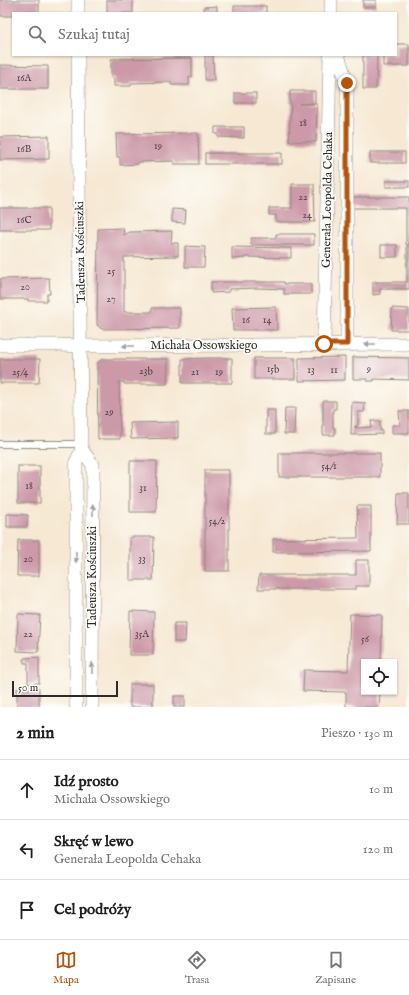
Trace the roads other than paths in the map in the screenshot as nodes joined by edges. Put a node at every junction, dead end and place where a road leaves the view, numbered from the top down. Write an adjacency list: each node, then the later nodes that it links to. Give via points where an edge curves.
1 (78, 0): 3 (street)
2 (331, 0): 4 (street)
3 (78, 12)
4 (331, 12)
5 (78, 56): 12 (street, Tadeusza Kościuszki)
6 (330, 56): 8 (street, Generała Leopolda Cehaka)
7 (338, 56): 9 (street, Generała Leopolda Cehaka, via 347,83)
8 (324, 344): 9 (street, Michała Ossowskiego); 12 (street, Michała Ossowskiego, one-way to 12)
9 (347, 344): 10 (street, Michała Ossowskiego, one-way to 9)
10 (409, 344)
11 (0, 346): 12 (street, Michała Ossowskiego)
12 (81, 346): 14 (street, Tadeusza Kościuszki)
13 (0, 444): 14 (lane)
14 (82, 447): 15 (street, Tadeusza Kościuszki, one-way to 15, via 76,462); 16 (street, Tadeusza Kościuszki, one-way to 14, via 93,466)
15 (76, 707)
16 (92, 707)

